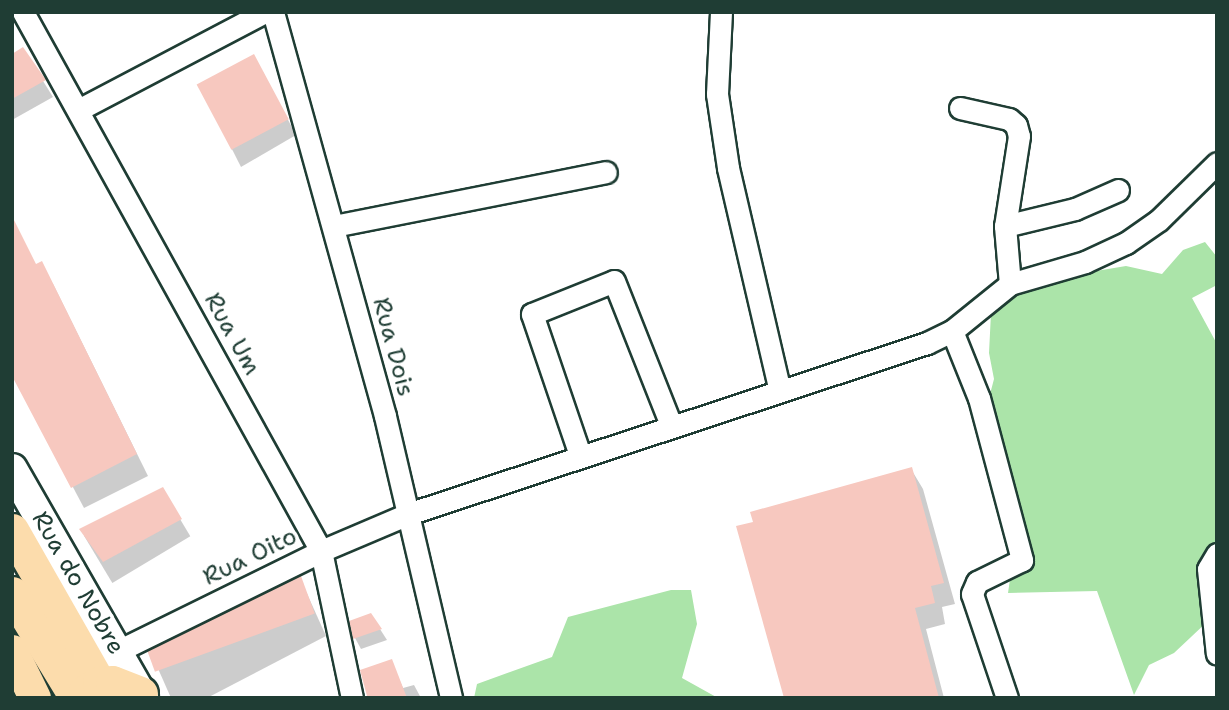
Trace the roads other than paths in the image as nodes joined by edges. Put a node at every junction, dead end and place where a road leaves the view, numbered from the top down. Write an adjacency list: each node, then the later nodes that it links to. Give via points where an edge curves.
1 (23, 12): 6 (street, Rua Um)
2 (265, 12): 6 (street)
3 (273, 12): 10 (street, Rua Dois)
4 (721, 12): 14 (street, via 717,94 728,168)
5 (960, 108): 11 (street, via 1009,119 1016,125)
6 (80, 109): 20 (street, Rua Um)
7 (1217, 163): 12 (street, via 1159,220 1126,243 1085,262)
8 (606, 172): 10 (street)
9 (1118, 190): 11 (street, via 1054,216)
10 (334, 226): 18 (street, Rua Dois)
11 (1005, 226): 12 (street)
12 (1010, 284): 13 (street, Rua Oito)
13 (951, 331): 14 (street, Rua Oito, via 886,359); 31 (street, via 979,398 1022,560 977,582 972,594)
14 (779, 388): 15 (street, Rua Oito)
15 (671, 425): 16 (street, Rua Oito); 16 (street, via 614,281 532,314)
16 (580, 455): 18 (street, Rua Oito)
17 (12, 469): 24 (main road, Rua do Nobre)
18 (408, 514): 20 (street, Rua Oito); 30 (street, Rua Dois)
19 (12, 530): 26 (highway)
20 (321, 551): 24 (street, Rua Oito); 29 (street, Rua Um)
21 (1217, 554): 25 (street, via 1208,569)
22 (12, 593): 26 (highway)
23 (12, 651): 28 (main road)
24 (118, 651): 27 (main road, Rua do Nobre)
25 (1217, 654)
26 (87, 695): 27 (highway, via 124,684)
27 (142, 696)
28 (35, 698)
29 (352, 698)
30 (451, 698)
31 (1007, 698)

